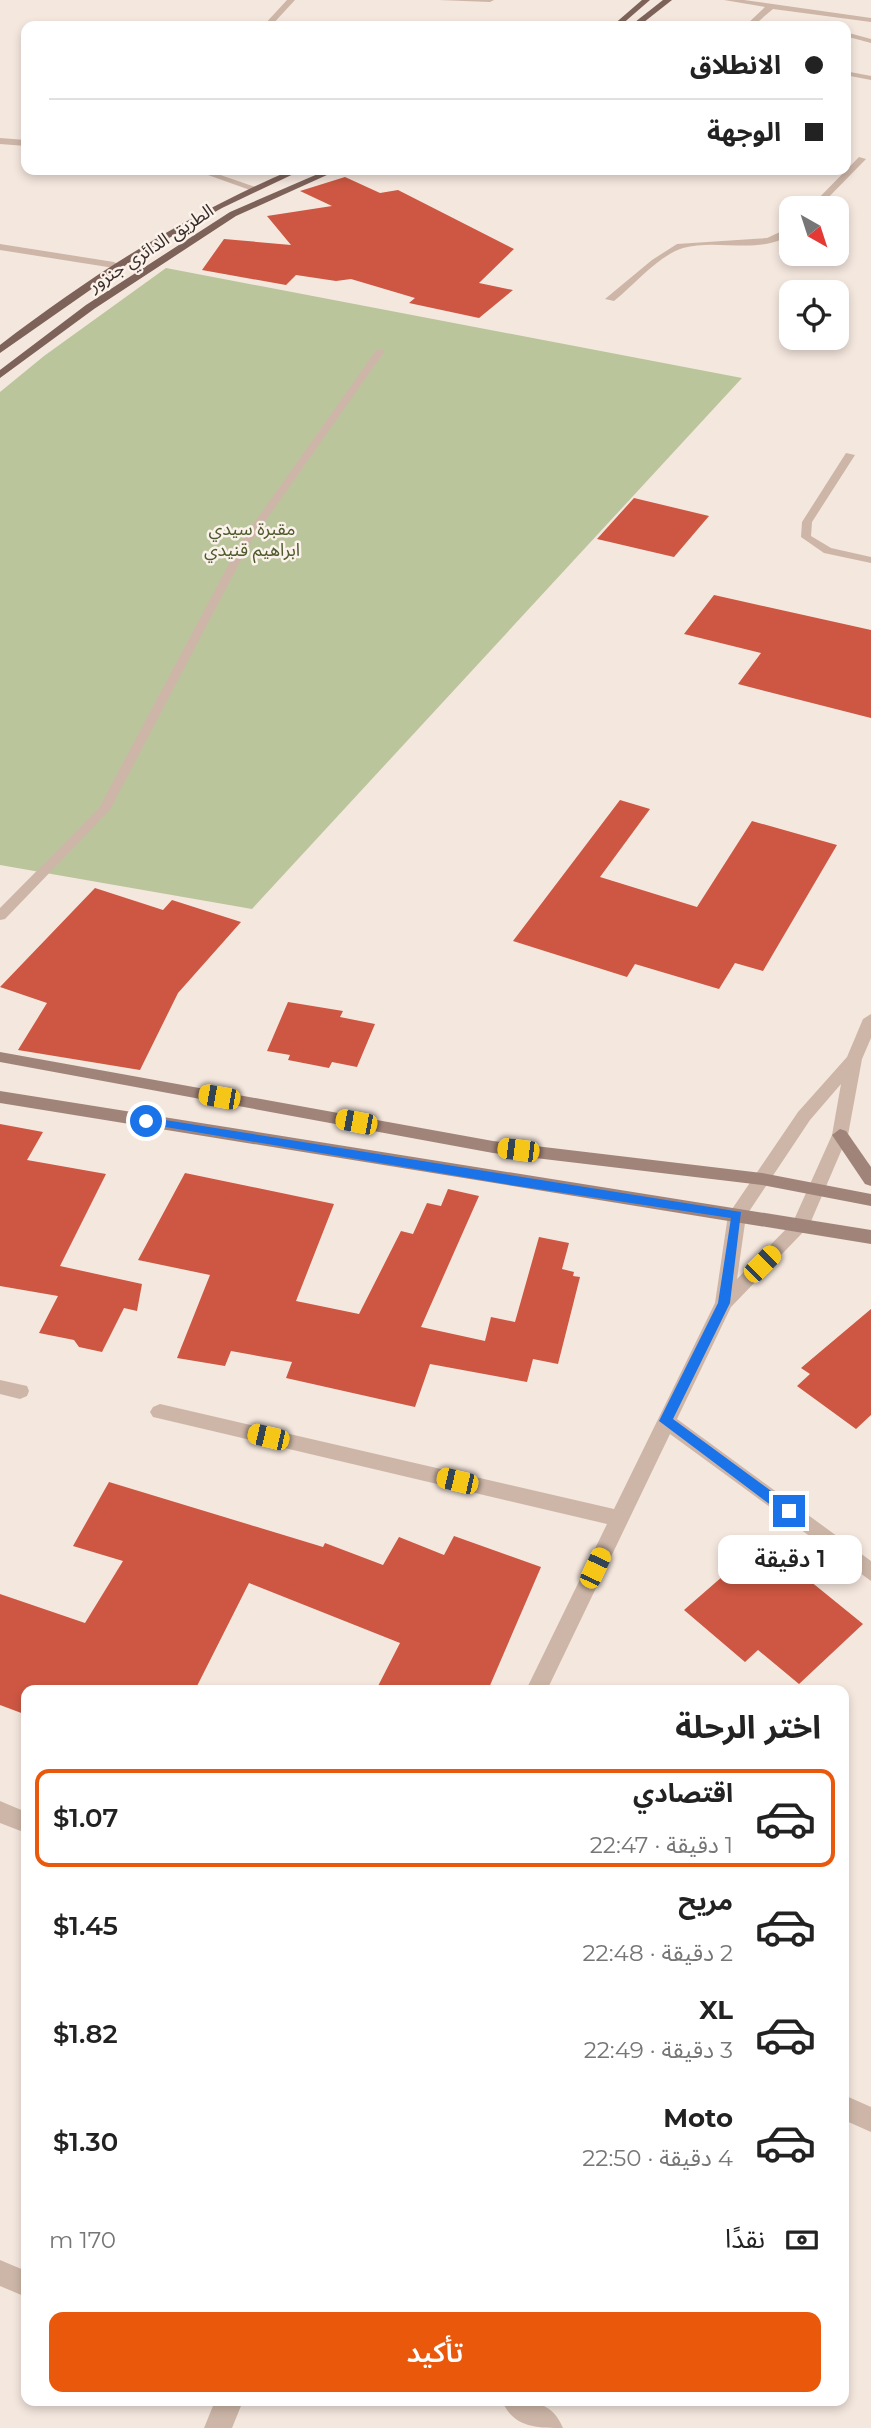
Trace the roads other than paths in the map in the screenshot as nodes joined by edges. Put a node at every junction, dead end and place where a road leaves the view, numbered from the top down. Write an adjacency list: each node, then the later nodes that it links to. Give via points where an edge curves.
1 (291, 0): 12 (street)
2 (443, 0): 3 (street)
3 (490, 0)
4 (646, 0): 13 (main road)
5 (668, 0): 14 (main road)
6 (728, 0): 8 (street)
7 (811, 0): 9 (street)
8 (771, 6): 9 (street); 15 (street)
9 (802, 11): 10 (street)
10 (813, 14): 11 (street); 16 (street)
11 (871, 20)
12 (272, 21)
13 (622, 21)
14 (641, 21)
15 (754, 21)
16 (822, 21)
17 (851, 36): 18 (street)
18 (871, 41)
19 (851, 74): 20 (street)
20 (871, 78)
21 (0, 141): 22 (street)
22 (21, 143)
23 (867, 160): 24 (street)
24 (851, 174)
25 (213, 175): 29 (street)
26 (286, 175): 29 (main road, الطريق الدائري جنزور)
27 (323, 175): 37 (main road, الطريق الدائري جنزور, via 233,214 90,307)
28 (850, 175): 30 (street)
29 (253, 188): 33 (main road, الطريق الدائري جنزور)
30 (826, 196)
31 (779, 237): 34 (street, via 677,247)
32 (0, 247): 33 (street)
33 (114, 265): 35 (main road, الطريق الدائري جنزور)
34 (610, 299)
35 (0, 350)
36 (380, 351): 40 (lane, via 245,543 104,810)
37 (0, 375)
38 (850, 454): 39 (lane, via 807,522 806,537 828,551)
39 (871, 560)
40 (0, 916)
41 (871, 1019): 43 (street)
42 (0, 1057): 46 (street, via 493,1147)
43 (854, 1059): 45 (street); 46 (street, via 804,1116)
44 (0, 1097): 50 (street)
45 (841, 1135): 47 (street); 48 (street)
46 (762, 1179): 48 (street); 50 (street)
47 (871, 1180)
48 (816, 1192): 49 (street); 51 (street)
49 (871, 1200)
50 (737, 1215): 51 (street); 53 (street)
51 (800, 1226): 52 (street); 53 (street)
52 (871, 1237)
53 (724, 1303): 57 (street)
54 (0, 1387): 55 (street)
55 (20, 1391)
56 (160, 1412): 58 (street)
57 (666, 1421): 58 (street); 59 (street)
58 (619, 1518): 60 (street)
59 (871, 1572)
60 (538, 1685)
61 (0, 1812): 62 (street)
62 (21, 1821)
63 (849, 2109): 64 (street)
64 (871, 2120)
65 (0, 2273): 66 (street)
66 (21, 2282)
67 (227, 2406): 69 (street)
68 (522, 2406): 70 (street)
69 (218, 2428)
70 (549, 2428)

